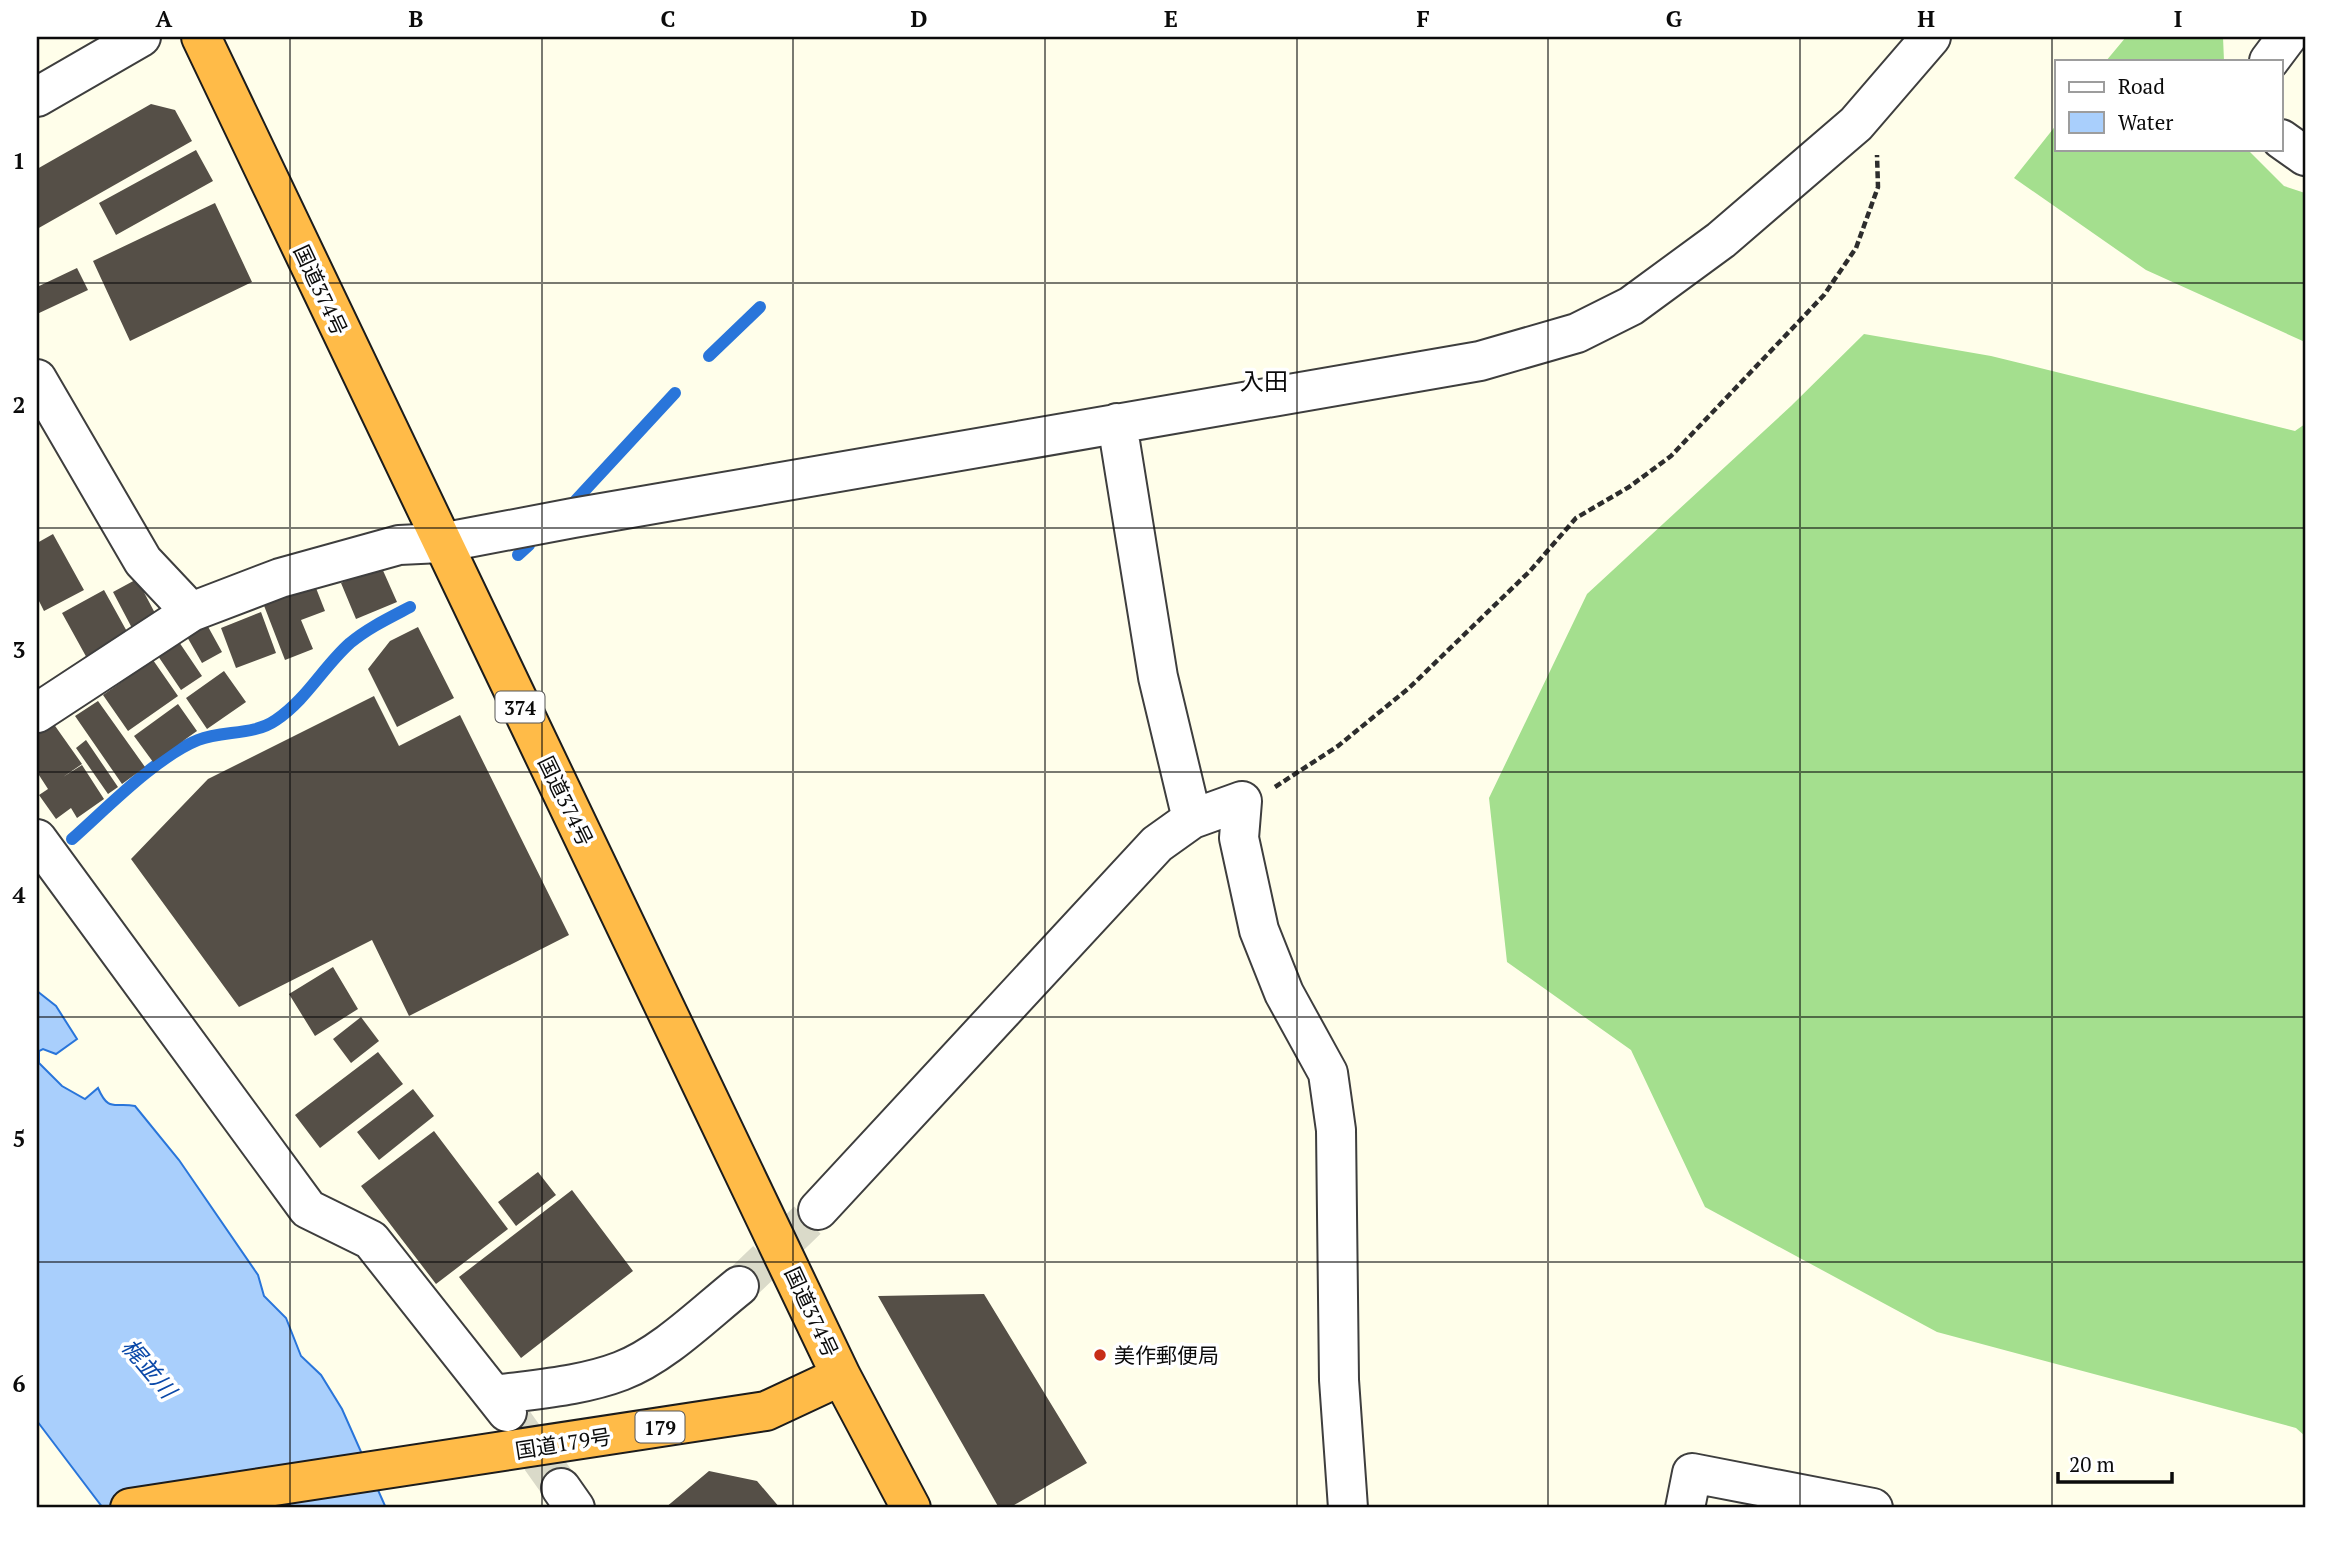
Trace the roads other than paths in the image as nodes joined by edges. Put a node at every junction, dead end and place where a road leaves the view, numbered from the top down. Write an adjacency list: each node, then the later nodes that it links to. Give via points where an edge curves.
1 (141, 37): 6 (street)
2 (201, 37): 11 (highway, 国道374号 / 374)
3 (1931, 37): 10 (street, via 1856,124 1721,240 1630,306 1577,333 1480,361)
4 (2287, 37): 5 (street)
5 (2270, 60)
6 (37, 97)
7 (2282, 140): 8 (street)
8 (2305, 156)
9 (37, 379): 12 (street, via 143,561)
10 (1117, 423): 11 (street); 14 (street, via 1158,677)
11 (441, 543): 12 (street, via 399,545 279,578); 18 (highway, 国道374号 / 374)
12 (191, 612): 13 (street)
13 (37, 713)
14 (1192, 818): 16 (street, via 1157,844); 21 (street, via 1242,801 1239,838 1259,930 1284,993 1328,1073 1336,1130 1339,1380)
15 (37, 839): 17 (street, via 308,1209 371,1240 501,1404 625,1370 678,1336)
16 (818, 1210)
17 (738, 1286)
18 (841, 1376): 19 (highway, 国道179号 / 179, via 765,1411); 20 (highway)
19 (130, 1508)
20 (911, 1508)
21 (1348, 1508)
22 (1685, 1508): 23 (street, via 1692,1473)
23 (1873, 1508)

